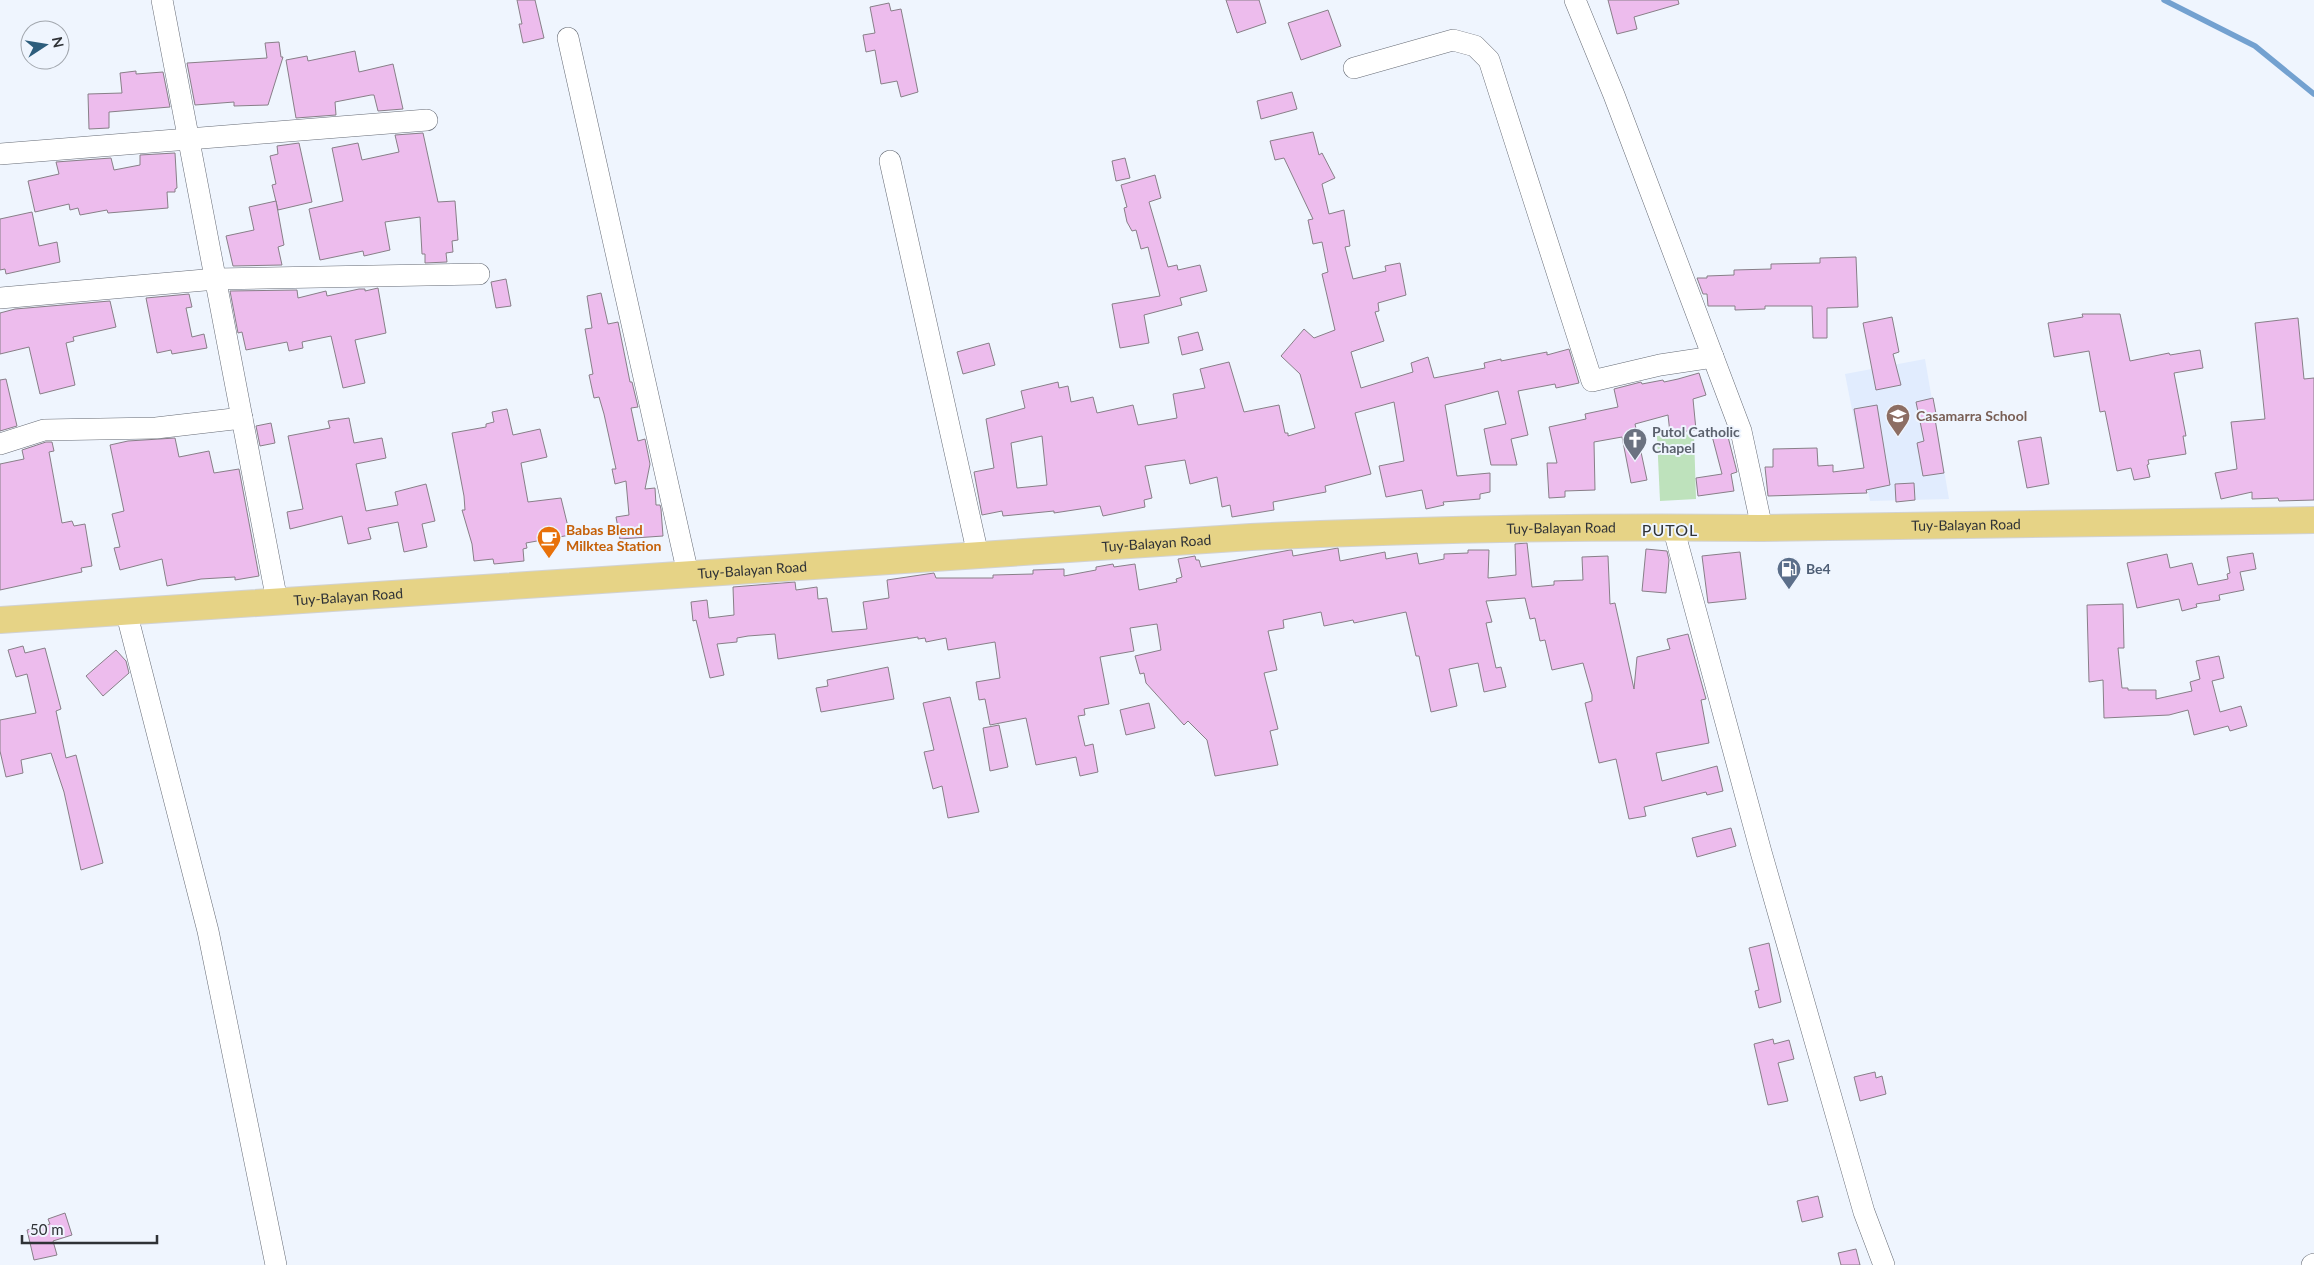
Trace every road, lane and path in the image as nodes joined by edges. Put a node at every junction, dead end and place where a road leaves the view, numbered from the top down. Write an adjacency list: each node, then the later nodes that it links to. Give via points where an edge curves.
1 (162, 0): 6 (street)
2 (1575, 0): 12 (street)
3 (568, 38): 19 (street)
4 (1354, 68): 12 (street, via 1452,40 1475,46 1489,60 1592,381)
5 (427, 120): 6 (street)
6 (189, 137): 7 (street); 10 (street)
7 (0, 154)
8 (890, 161): 18 (street)
9 (480, 274): 10 (street)
10 (216, 279): 11 (street); 13 (street)
11 (0, 298)
12 (1713, 357): 17 (street, via 1741,431)
13 (242, 418): 14 (street, via 156,428 44,430); 20 (street)
14 (0, 444)
15 (2314, 520): 17 (main road, Tuy-Balayan Road)
16 (1673, 528): 17 (main road, Tuy-Balayan Road); 18 (main road, Tuy-Balayan Road, via 1366,532); 24 (street, via 1864,1212)
17 (1762, 528)
18 (978, 555): 19 (main road, Tuy-Balayan Road)
19 (688, 574): 20 (main road, Tuy-Balayan Road)
20 (276, 601): 21 (main road, Tuy-Balayan Road)
21 (126, 611): 22 (main road, Tuy-Balayan Road); 23 (street, via 208,931)
22 (0, 620)
23 (276, 1265)
24 (1884, 1265)

